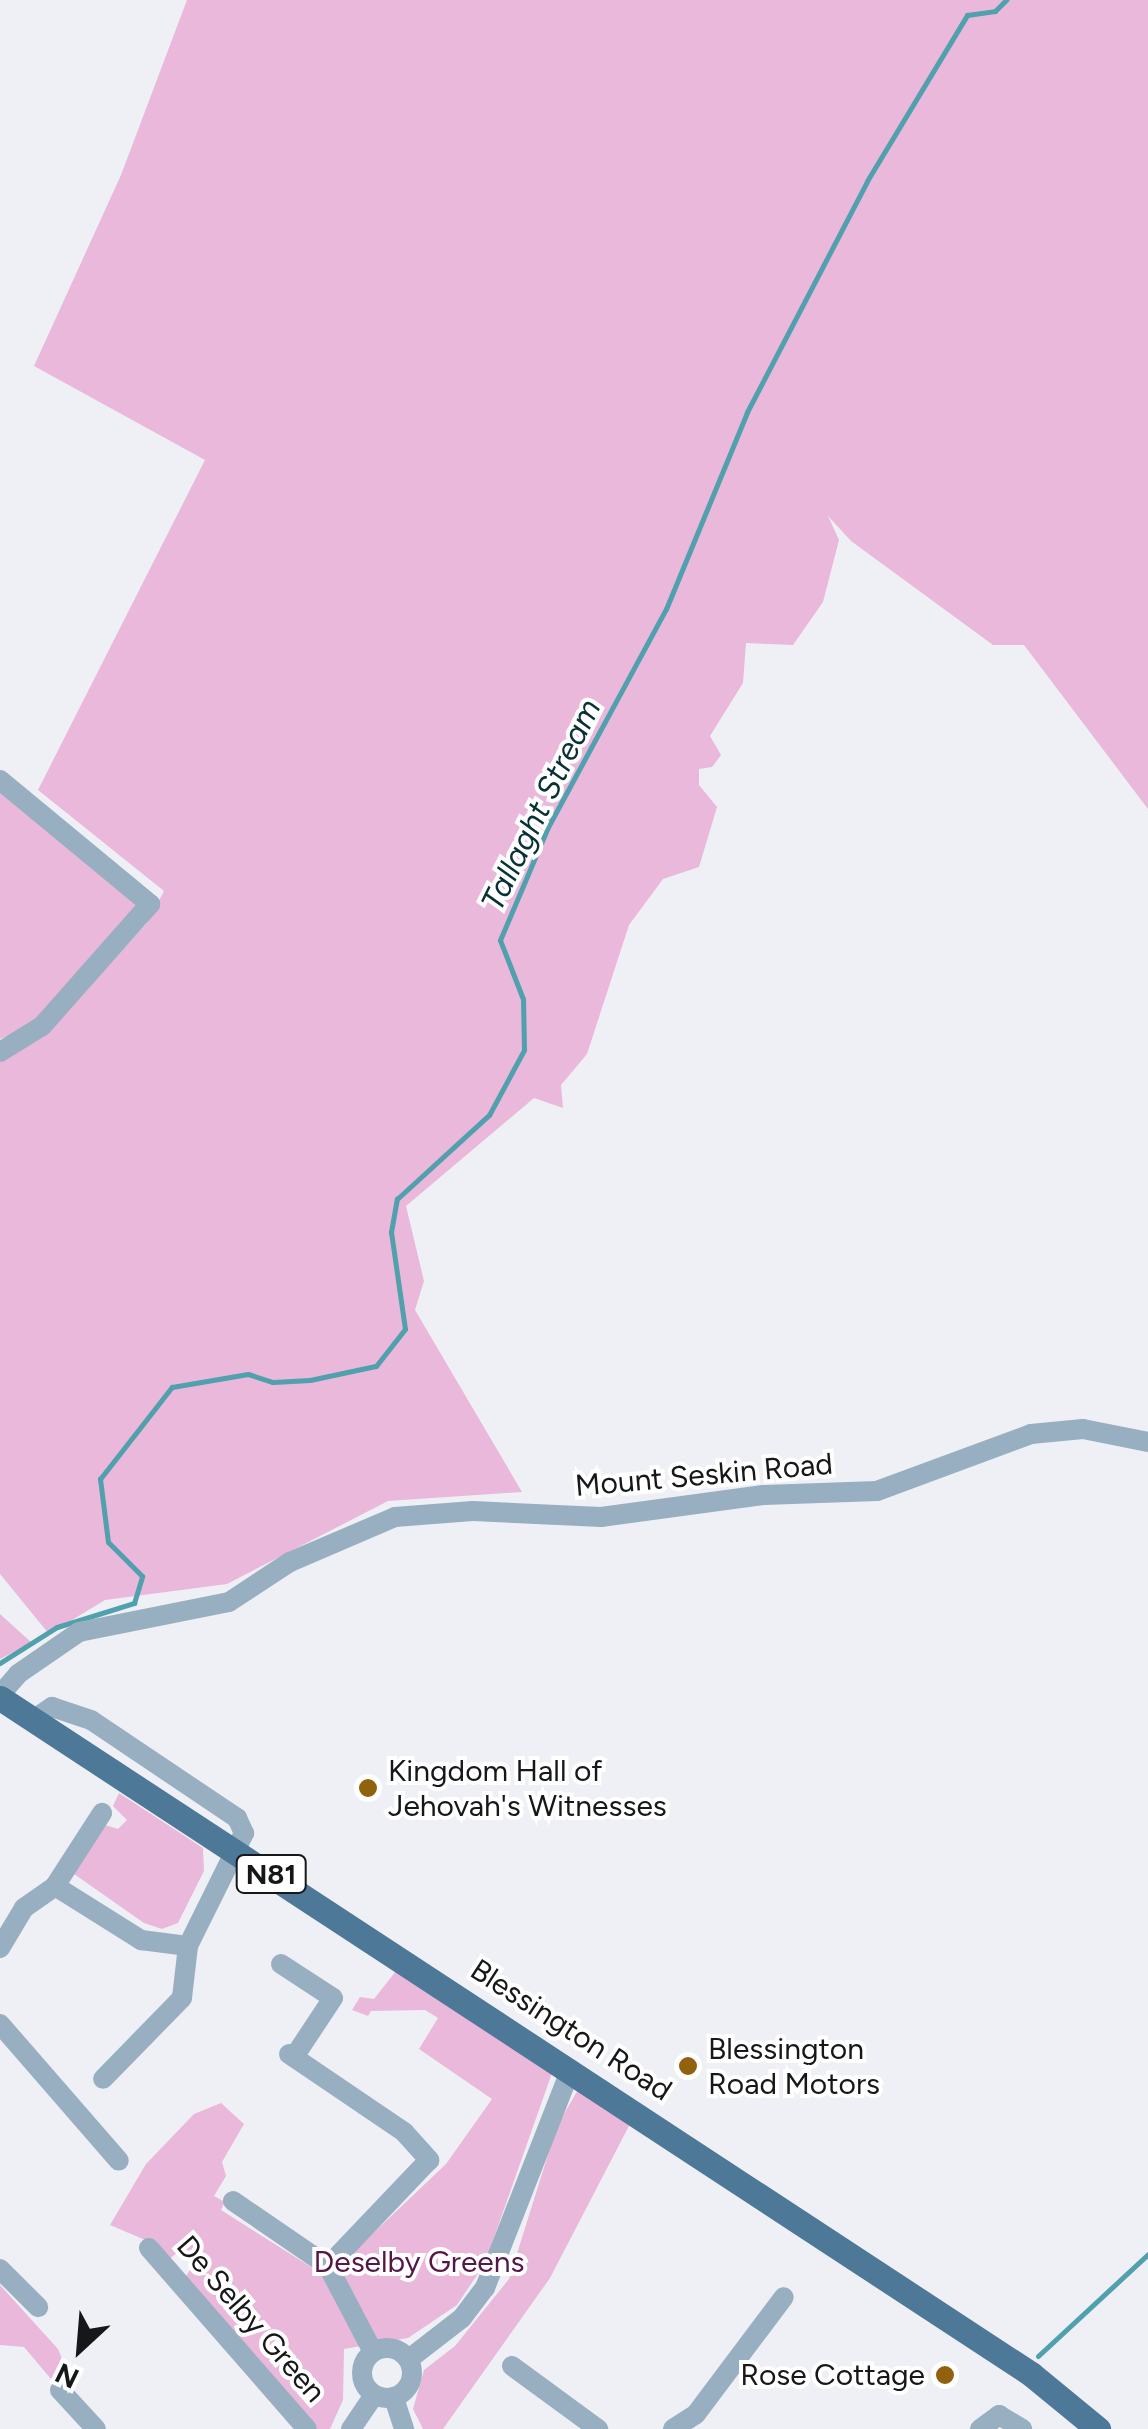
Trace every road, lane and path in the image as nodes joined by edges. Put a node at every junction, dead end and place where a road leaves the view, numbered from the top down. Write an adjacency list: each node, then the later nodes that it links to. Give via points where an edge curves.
1 (0, 780): 2 (street, via 150,904 42,1026)
2 (0, 1052)
3 (1148, 1442): 4 (street, Mount Seskin Road, via 1083,1430 1032,1434 877,1490 764,1495 601,1517 473,1511 395,1518 290,1562 229,1602 79,1632 18,1674)
4 (0, 1696): 6 (main road, Blessington Road / N81)
5 (102, 1813): 7 (street)
6 (235, 1850): 8 (street); 12 (main road, Blessington Road / N81)
7 (55, 1886): 8 (street, via 141,1940); 9 (street, via 24,1908)
8 (188, 1946): 13 (street, via 182,1998)
9 (0, 1948)
10 (281, 1964): 17 (street, via 332,1998 292,2056 404,2132 429,2160)
11 (0, 2024): 14 (street)
12 (571, 2069): 22 (street, via 485,2288 462,2318); 34 (main road, Blessington Road / N81, via 1031,2374)
13 (102, 2079)
14 (120, 2161)
15 (233, 2201): 17 (street)
16 (149, 2248): 27 (street, De Selby Green)
17 (328, 2266): 21 (street)
18 (0, 2269): 20 (street)
19 (784, 2297): 31 (street, via 696,2414)
20 (38, 2307)
21 (372, 2352): 22 (street, via 388,2348); 25 (street, via 362,2374)
22 (409, 2359): 25 (street, via 412,2382)
23 (512, 2366): 30 (street)
24 (60, 2390): 26 (street)
25 (384, 2397): 28 (street); 29 (street)
26 (96, 2429)
27 (307, 2429)
28 (351, 2429)
29 (404, 2429)
30 (598, 2429)
31 (673, 2429)
32 (980, 2429): 33 (street, via 999,2414)
33 (1022, 2429)
34 (1098, 2429)

